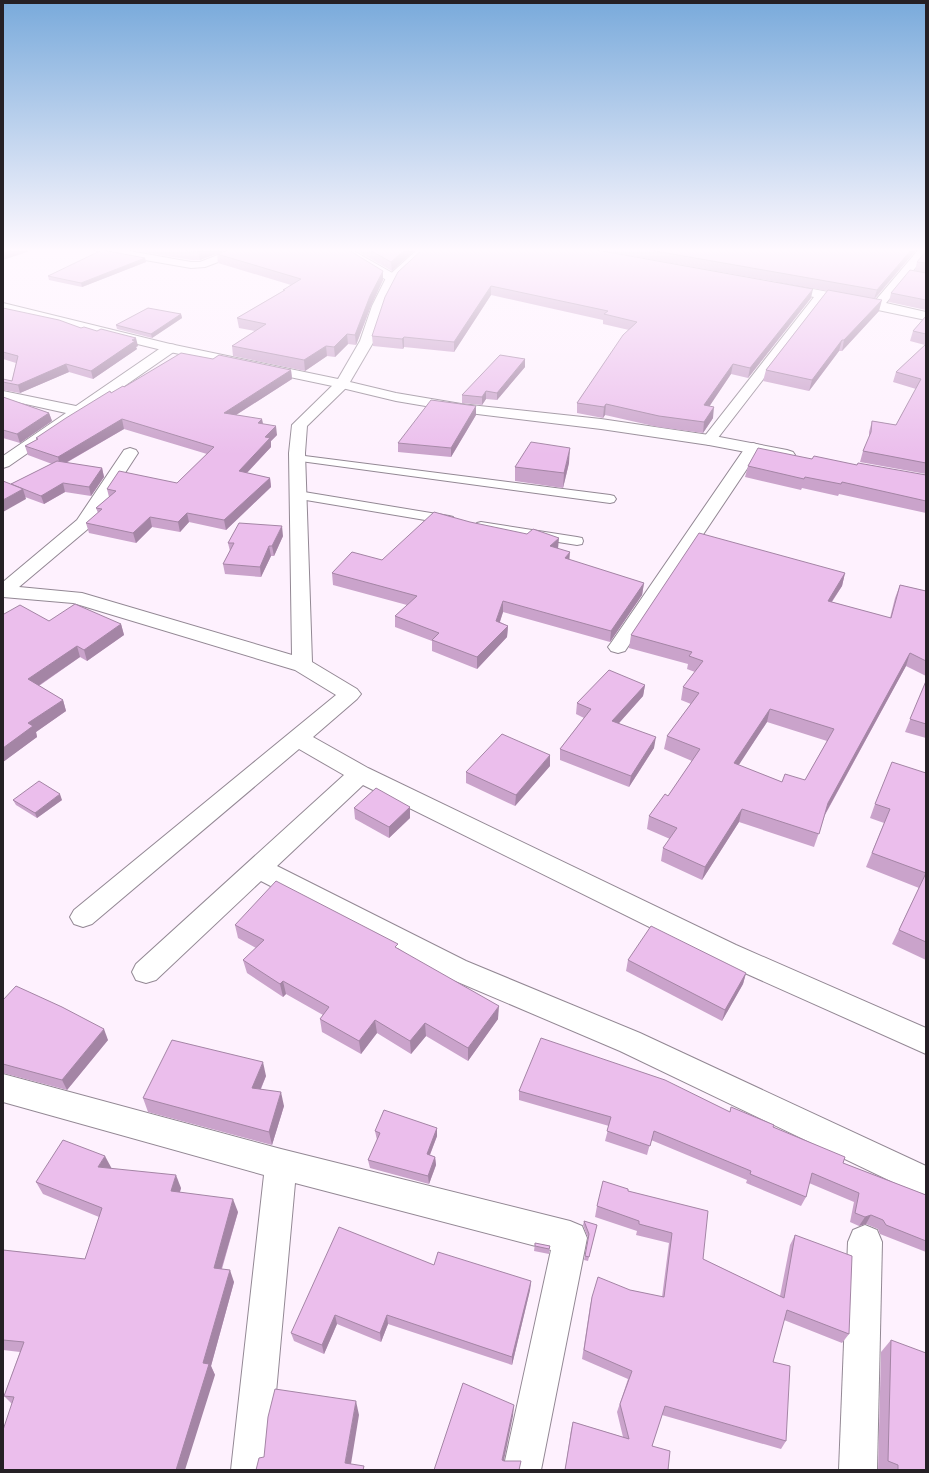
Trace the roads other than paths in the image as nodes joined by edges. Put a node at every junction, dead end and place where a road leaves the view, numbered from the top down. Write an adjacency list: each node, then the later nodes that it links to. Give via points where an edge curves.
1 (47, 318): 4 (street)
2 (374, 318): 5 (street, via 367,341)
3 (804, 318): 8 (street)
4 (170, 348): 5 (street); 7 (street)
5 (342, 384): 8 (street, via 396,397 461,408 539,416); 12 (street, via 300,425)
6 (3, 395): 7 (street)
7 (80, 411): 13 (street)
8 (709, 440): 9 (street)
9 (753, 448): 11 (street); 18 (street)
10 (130, 453): 17 (street, via 83,524)
11 (798, 457)
12 (297, 458): 14 (street); 15 (lane)
13 (3, 463)
14 (298, 495): 16 (lane); 19 (street)
15 (610, 499)
16 (577, 542)
17 (3, 591): 19 (street, via 75,598)
18 (618, 647)
19 (302, 665): 20 (street, via 350,694)
20 (298, 738): 21 (street); 23 (street)
21 (360, 774): 22 (street); 25 (street, via 727,953)
22 (258, 868): 24 (street); 28 (street, via 456,969 630,1042)
23 (84, 917)
24 (146, 972)
25 (926, 1041)
26 (3, 1088): 27 (street)
27 (281, 1164): 30 (street); 31 (street, via 570,1238)
28 (926, 1182)
29 (865, 1242): 32 (street)
30 (250, 1470)
31 (522, 1470)
32 (858, 1470)

